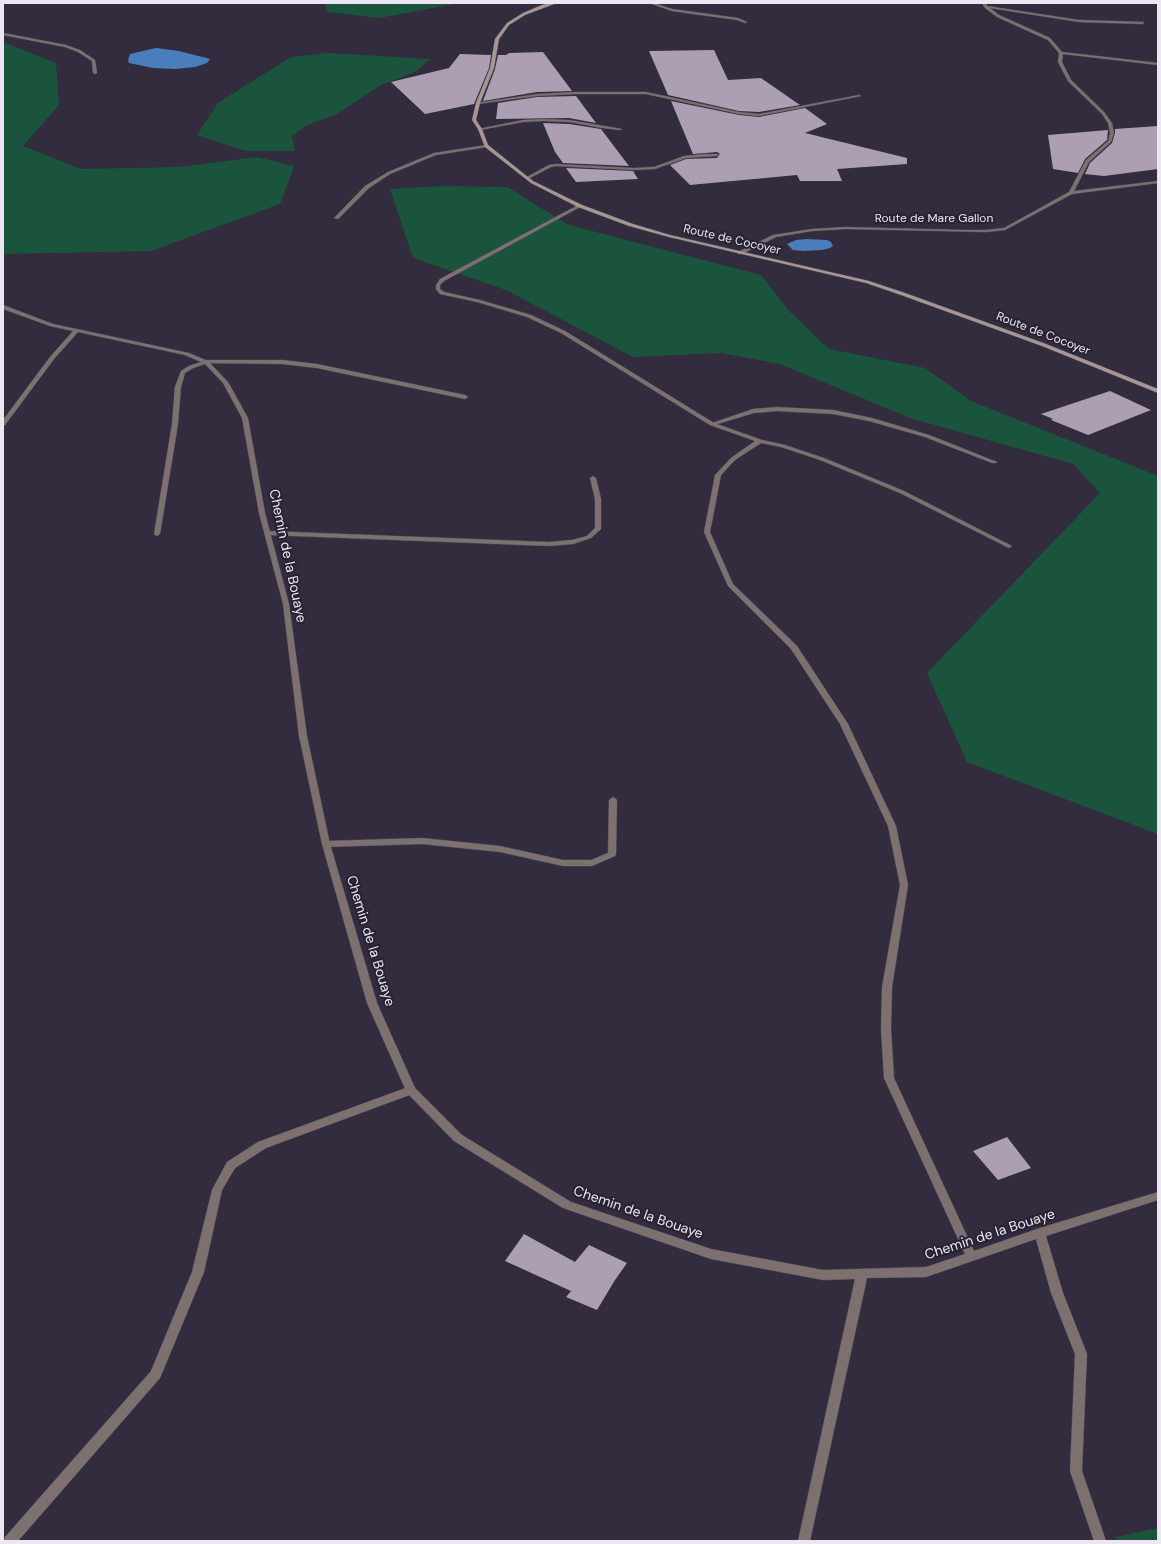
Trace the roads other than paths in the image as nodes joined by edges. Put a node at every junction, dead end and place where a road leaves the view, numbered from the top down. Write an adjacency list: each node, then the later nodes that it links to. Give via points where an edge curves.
1 (555, 3): 11 (main road, via 524,14 508,24 497,39 492,68)
2 (651, 3): 4 (street, via 672,10)
3 (985, 5): 5 (street, via 1079,20); 7 (street, via 998,16 1049,39)
4 (746, 22)
5 (1144, 23)
6 (3, 34): 9 (street, via 66,46 79,51 94,61)
7 (1061, 53): 8 (street); 18 (street, via 1060,62 1069,80 1103,113 1110,123 1112,133 1110,141 1087,161)
8 (1158, 64)
9 (95, 73)
10 (859, 96): 11 (street, via 759,115 640,93 537,95)
11 (478, 103): 12 (main road, via 474,120)
12 (480, 129): 13 (street, via 542,120 569,121); 14 (main road)
13 (620, 129)
14 (486, 146): 16 (main road, Route de Cocoyer); 20 (street, via 435,154 402,167 367,187)
15 (717, 155): 16 (street, via 684,157 655,168 550,166)
16 (526, 178): 19 (main road, Route de Cocoyer)
17 (1158, 182): 18 (street)
18 (1071, 193): 21 (street, Route de Mare Gallon, via 1004,229 812,230 775,236)
19 (580, 206): 21 (main road, Route de Cocoyer, via 637,227); 28 (street, via 442,280 438,289 528,316 563,332)
20 (336, 218)
21 (740, 253): 25 (main road, Route de Cocoyer, via 866,282 903,294 1044,345)
22 (3, 307): 23 (street, Chemin de la Bouaye, via 52,325)
23 (77, 330): 24 (street, Chemin de la Bouaye, via 187,354); 27 (street, via 52,358)
24 (206, 362): 26 (street, via 282,362 317,366); 32 (street, Chemin de la Bouaye, via 225,382 246,418 262,513); 33 (street, via 184,372 178,387 175,424)
25 (1158, 391)
26 (465, 396)
27 (3, 424)
28 (712, 424): 29 (street); 30 (street, via 753,411 777,409 833,412 870,419 913,432)
29 (760, 441): 34 (street, via 822,459 902,492); 40 (street, via 733,459 718,475 707,532 730,585 794,648 844,724 892,826 904,885 887,987 889,1078)
30 (994, 462)
31 (593, 478): 32 (street, via 598,499 598,529 589,537 573,542 548,544)
32 (268, 533): 36 (street, Chemin de la Bouaye, via 286,604 303,736)
33 (157, 534)
34 (1009, 546)
35 (613, 800): 36 (street, via 612,854 592,863 563,863 500,849 422,841)
36 (326, 844): 37 (street, Chemin de la Bouaye, via 372,1003)
37 (411, 1090): 41 (street, Chemin de la Bouaye, via 458,1138 567,1205 711,1254 823,1275); 42 (street, via 262,1145 231,1165 217,1190 198,1272 156,1374)
38 (1158, 1196): 39 (street, Chemin de la Bouaye)
39 (1040, 1233): 40 (street, Chemin de la Bouaye); 44 (street, via 1057,1293 1081,1354 1076,1471)
40 (971, 1256): 41 (street, Chemin de la Bouaye, via 926,1272)
41 (862, 1274): 43 (street)
42 (10, 1541)
43 (804, 1541)
44 (1100, 1541)

